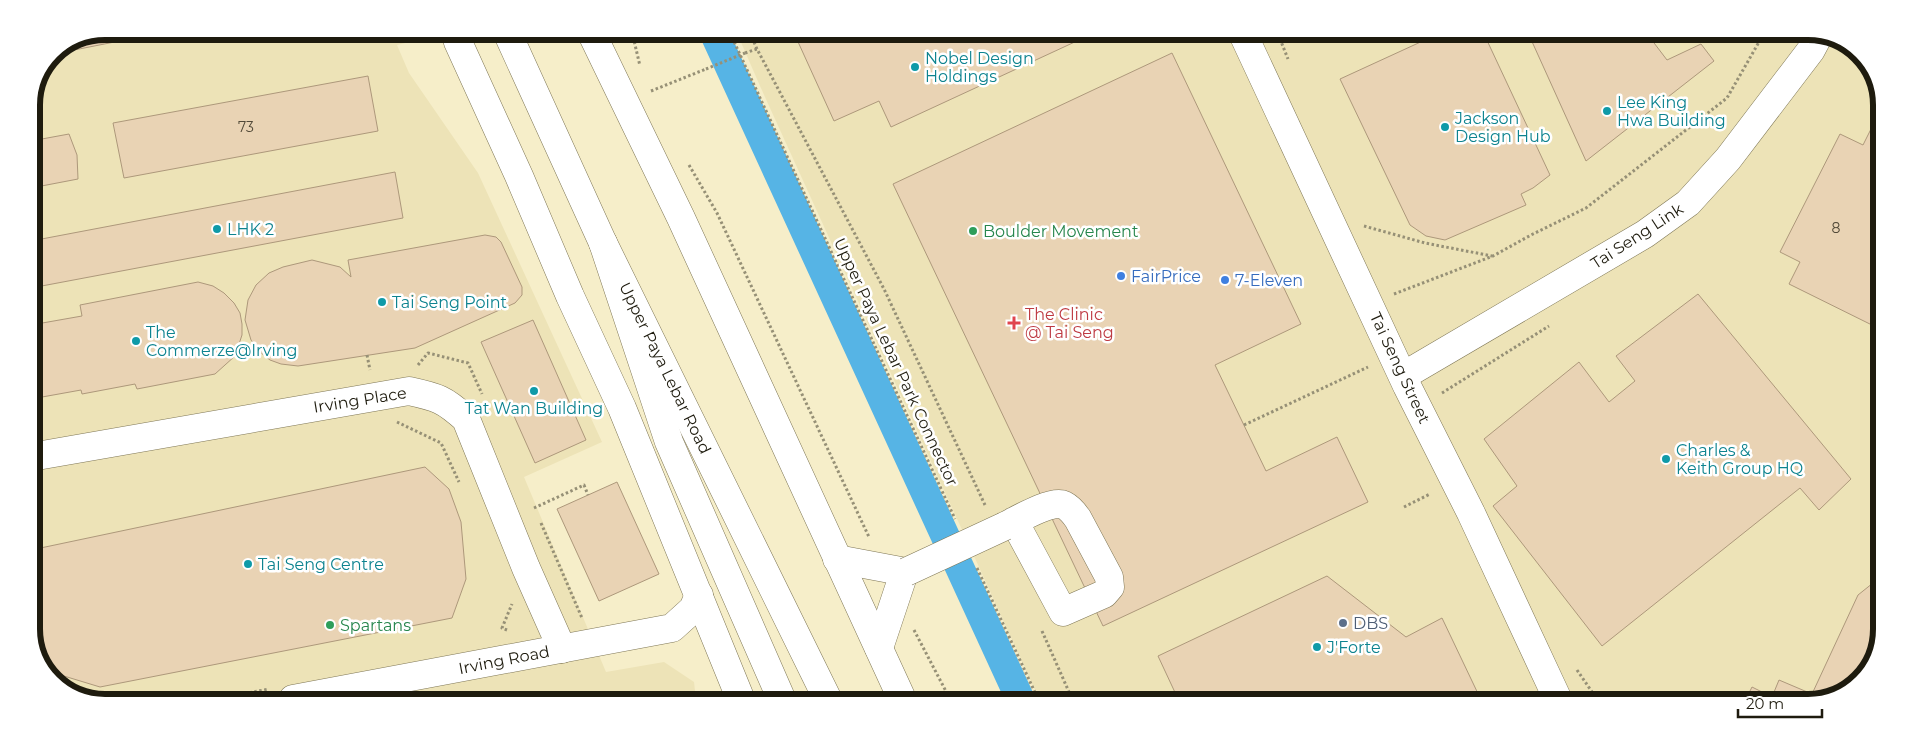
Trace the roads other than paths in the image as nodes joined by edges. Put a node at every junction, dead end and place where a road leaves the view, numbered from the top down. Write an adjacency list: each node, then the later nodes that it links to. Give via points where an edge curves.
1 (457, 40): 12 (main road, via 622,408)
2 (511, 40): 6 (main road, Upper Paya Lebar Road)
3 (595, 40): 10 (main road, via 681,218)
4 (1245, 40): 7 (main road, Tai Seng Street)
5 (1816, 41): 7 (main road, Tai Seng Link, via 1728,159 1688,203 1644,234)
6 (603, 242): 17 (main road, via 669,442); 18 (main road, Upper Paya Lebar Road)
7 (1402, 376): 20 (main road, Tai Seng Street, via 1471,513)
8 (40, 455): 13 (main road, Irving Place, via 409,390 432,396 449,403 466,419)
9 (1002, 519): 11 (main road, bridge)
10 (837, 559): 11 (main road); 14 (main road)
11 (898, 577): 14 (main road)
12 (699, 595): 13 (main road, Irving Road, via 693,609 672,628); 16 (main road)
13 (562, 648): 15 (main road, Irving Road)
14 (878, 648): 19 (main road)
15 (283, 694)
16 (739, 694)
17 (779, 694)
18 (825, 694)
19 (900, 694)
20 (1554, 694)

